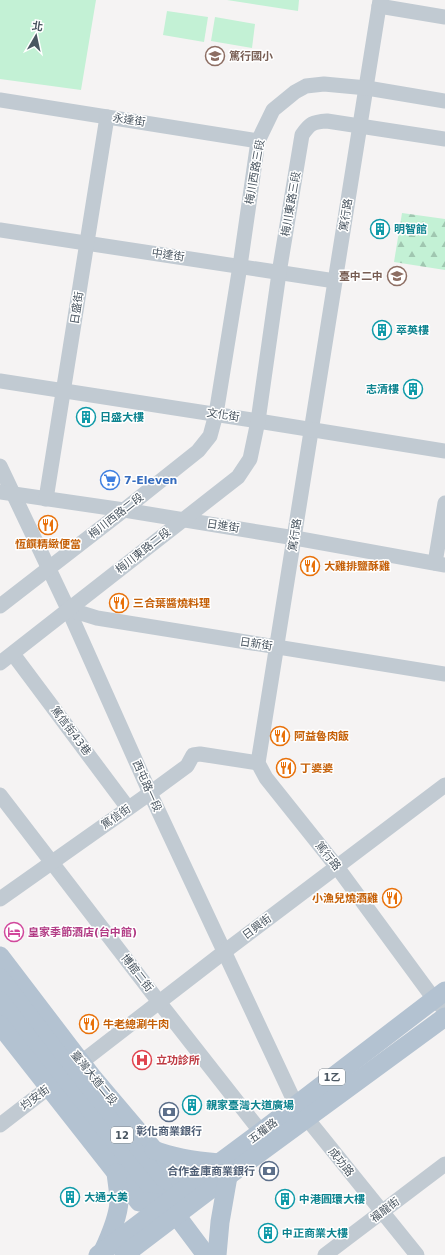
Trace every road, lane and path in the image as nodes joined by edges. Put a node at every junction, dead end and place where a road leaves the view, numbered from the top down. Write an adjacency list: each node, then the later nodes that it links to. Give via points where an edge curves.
1 (380, 3): 2 (street); 3 (street, 篤行路)
2 (445, 17)
3 (367, 88): 5 (street, 梅川西路三段); 7 (street, 篤行路); 9 (street, 梅川西路三段, via 324,84 306,86 273,110)
4 (0, 100): 6 (street, 永達街)
5 (445, 101)
6 (106, 117): 9 (street, 永達街); 11 (street, 日盛街)
7 (360, 127): 8 (street, 梅川東路三段); 13 (street, 梅川東路三段, via 327,121 318,122 308,126 302,136); 14 (street, 篤行路)
8 (445, 139)
9 (258, 141): 12 (street, 梅川西路三段)
10 (0, 230): 11 (street, 中達街)
11 (87, 243): 12 (street, 中達街); 16 (street, 日盛街)
12 (240, 266): 13 (street, 中達街); 17 (street, 梅川西路三段)
13 (279, 273): 14 (street, 中達街); 18 (street, 梅川東路三段)
14 (335, 281): 19 (street, 篤行路)
15 (0, 381): 16 (street, 文化街)
16 (64, 391): 17 (street, 文化街); 23 (street, 日盛街)
17 (216, 414): 18 (street, 文化街); 25 (street, 梅川西路二段, via 210,436 198,451)
18 (258, 421): 19 (street, 文化街); 26 (street, 梅川東路二段, via 250,460 238,477)
19 (312, 430): 20 (street, 文化街); 27 (street, 篤行路)
20 (445, 451)
21 (0, 466): 22 (street, 西屯路一段)
22 (7, 493): 23 (street, 日進街); 29 (street, 西屯路一段)
23 (46, 499): 25 (street, 日進街)
24 (445, 503): 28 (street)
25 (124, 510): 26 (street, 日進街); 29 (street, 梅川西路二段)
26 (184, 520): 27 (street, 日進街); 31 (street, 梅川東路二段)
27 (295, 538): 28 (street, 日進街); 32 (street, 篤行路)
28 (440, 564)
29 (48, 567): 30 (street, 梅川西路二段); 31 (street, 西屯路一段)
30 (0, 606)
31 (68, 609): 32 (street, 日新街, via 98,618); 33 (street, 梅川東路二段); 38 (street, 西屯路一段)
32 (277, 647): 35 (street, 日新街); 36 (street, 篤行路)
33 (13, 654): 34 (street, 梅川東路二段); 40 (street, 篤信街43巷)
34 (0, 663)
35 (445, 674)
36 (258, 762): 38 (street, 篤信街, via 200,754 193,756 187,766); 42 (street, 篤行路, via 266,778)
37 (445, 785): 42 (street, 日興街)
38 (150, 793): 40 (street, 篤信街); 44 (street, 西屯路一段)
39 (0, 795): 41 (street, 博館二街)
40 (128, 808): 41 (street, 篤信街)
41 (52, 862): 43 (street, 篤信街); 49 (street, 博館二街)
42 (337, 867): 44 (street, 日興街); 47 (street, 篤行路)
43 (0, 899)
44 (224, 952): 49 (street, 日興街); 53 (street, 西屯路一段)
45 (0, 956): 52 (main road, 臺灣大道二段)
46 (0, 978): 52 (main road, 臺灣大道二段 / 12)
47 (441, 1000): 53 (main road, 五權路 / 1乙)
48 (0, 1002): 52 (main road, 臺灣大道二段 / 12)
49 (159, 1002): 52 (street, 日興街); 55 (street, 博館二街)
50 (445, 1017): 53 (main road, 五權路 / 1乙)
51 (0, 1025): 52 (main road, 臺灣大道二段)
52 (65, 1075): 54 (street, 均安街); 56 (main road, 臺灣大道二段, via 93,1078); 59 (main road, 臺灣大道二段); 60 (main road, 臺灣大道二段 / 12, via 162,1184)
53 (301, 1112): 55 (main road, 五權路 / 1乙); 58 (main road, 五權路 / 1乙); 61 (street, 成功路)
54 (0, 1125)
55 (261, 1132): 58 (main road, 五權路 / 1乙)
56 (154, 1150): 58 (main road); 60 (main road, 臺灣大道二段, via 175,1178)
57 (445, 1164): 61 (street, 福龍街)
58 (223, 1169): 60 (main road, 五權路 / 1乙); 65 (main road)
59 (116, 1173): 60 (main road, 臺灣大道二段, via 139,1202); 62 (main road, via 118,1206 110,1237)
60 (172, 1209): 62 (main road, 五權路 / 1乙); 63 (main road, 五權路 / 1乙); 64 (main road, 12)
61 (382, 1213): 66 (street, 福龍街); 67 (street, 成功路)
62 (100, 1253)
63 (124, 1255)
64 (206, 1255)
65 (217, 1255)
66 (325, 1255)
67 (417, 1255)

